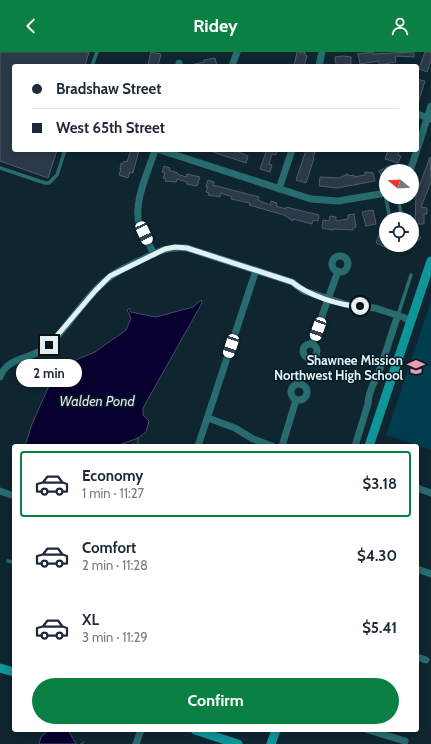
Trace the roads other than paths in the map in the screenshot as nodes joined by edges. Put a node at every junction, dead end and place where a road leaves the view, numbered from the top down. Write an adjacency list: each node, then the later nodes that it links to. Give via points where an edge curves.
1 (97, 52): 4 (lane)
2 (237, 52): 5 (street)
3 (322, 52): 6 (street)
4 (93, 64)
5 (233, 64)
6 (319, 64)
7 (431, 106): 9 (street)
8 (419, 115): 9 (street)
9 (429, 118): 10 (street)
10 (419, 145)
11 (64, 152): 17 (lane, via 57,175 49,183)
12 (154, 152): 20 (street, via 139,200 138,214 139,222)
13 (166, 152): 18 (street)
14 (291, 152): 18 (street)
15 (416, 152): 16 (street)
16 (412, 164)
17 (0, 168)
18 (279, 189): 19 (street, via 324,201)
19 (379, 194)
20 (154, 254): 22 (street, via 175,247 187,248); 29 (street, via 105,280 44,349 4,364)
21 (431, 261): 27 (street)
22 (256, 270): 25 (street, via 292,282 304,291); 31 (street)
23 (338, 271): 25 (street)
24 (411, 275): 26 (lane)
25 (328, 299): 26 (street, via 351,306 368,306); 28 (street)
26 (398, 315): 27 (street); 35 (street, via 373,382)
27 (410, 322): 36 (street)
28 (312, 344)
29 (0, 377)
30 (296, 400): 34 (street)
31 (208, 418): 32 (street); 33 (street)
32 (199, 444)
33 (267, 444)
34 (283, 444)
35 (356, 444)
36 (370, 444)
37 (419, 489): 39 (street)
38 (0, 491): 40 (street)
39 (431, 493)
40 (12, 495)
41 (8, 561): 42 (lane)
42 (12, 562)
43 (419, 570): 44 (street)
44 (431, 574)
45 (419, 657): 46 (street)
46 (426, 660)
47 (0, 668): 48 (street)
48 (12, 671)
49 (140, 732): 54 (street)
50 (201, 732): 55 (street)
51 (275, 732): 56 (street)
52 (375, 732): 53 (street)
53 (405, 741)
54 (136, 744)
55 (238, 744)
56 (271, 744)

